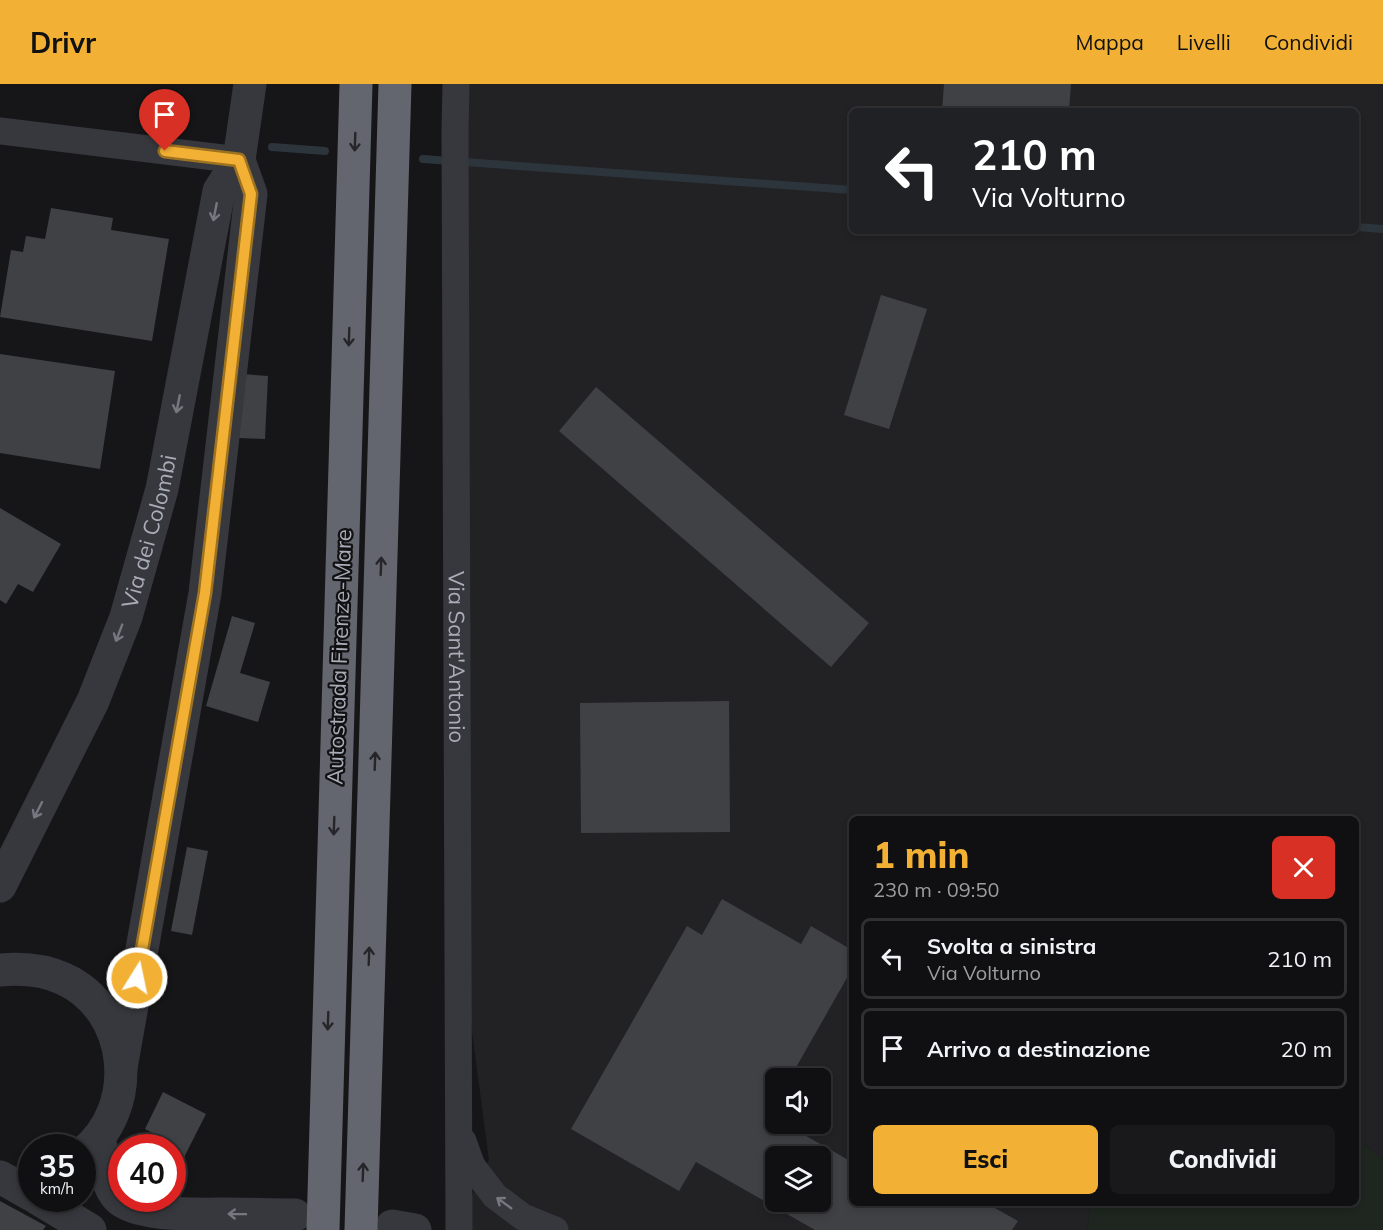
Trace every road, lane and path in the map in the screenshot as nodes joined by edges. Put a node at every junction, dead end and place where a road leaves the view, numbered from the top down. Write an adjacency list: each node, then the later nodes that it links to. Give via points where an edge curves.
1 (250, 84): 6 (street, Via dei Colombi)
2 (356, 84): 17 (highway, Autostrada Firenze-Mare, one-way to 17)
3 (395, 84): 18 (highway, Autostrada Firenze-Mare, one-way to 3)
4 (456, 84): 10 (street, Via Sant'Antonio)
5 (0, 130): 6 (street)
6 (239, 160): 7 (street, Via dei Colombi, one-way to 7, via 219,191 162,489 126,617 93,701); 9 (street, Via dei Colombi, via 251,194 205,593)
7 (0, 886)
8 (0, 970): 9 (street, via 44,972 65,979 83,992 111,1026)
9 (122, 1068): 11 (street, Via dei Colombi, via 116,1105)
10 (458, 1130): 20 (street, Via Sant'Antonio); 21 (street, one-way to 10, via 523,1217 495,1196 472,1166)
11 (96, 1139)
12 (96, 1156): 17 (street, one-way to 12, via 139,1209 114,1193)
13 (0, 1176): 14 (street); 15 (street)
14 (18, 1177)
15 (18, 1187)
16 (60, 1212): 19 (street)
17 (309, 1223)
18 (389, 1229)
19 (90, 1230)
20 (459, 1230)
21 (555, 1230)

